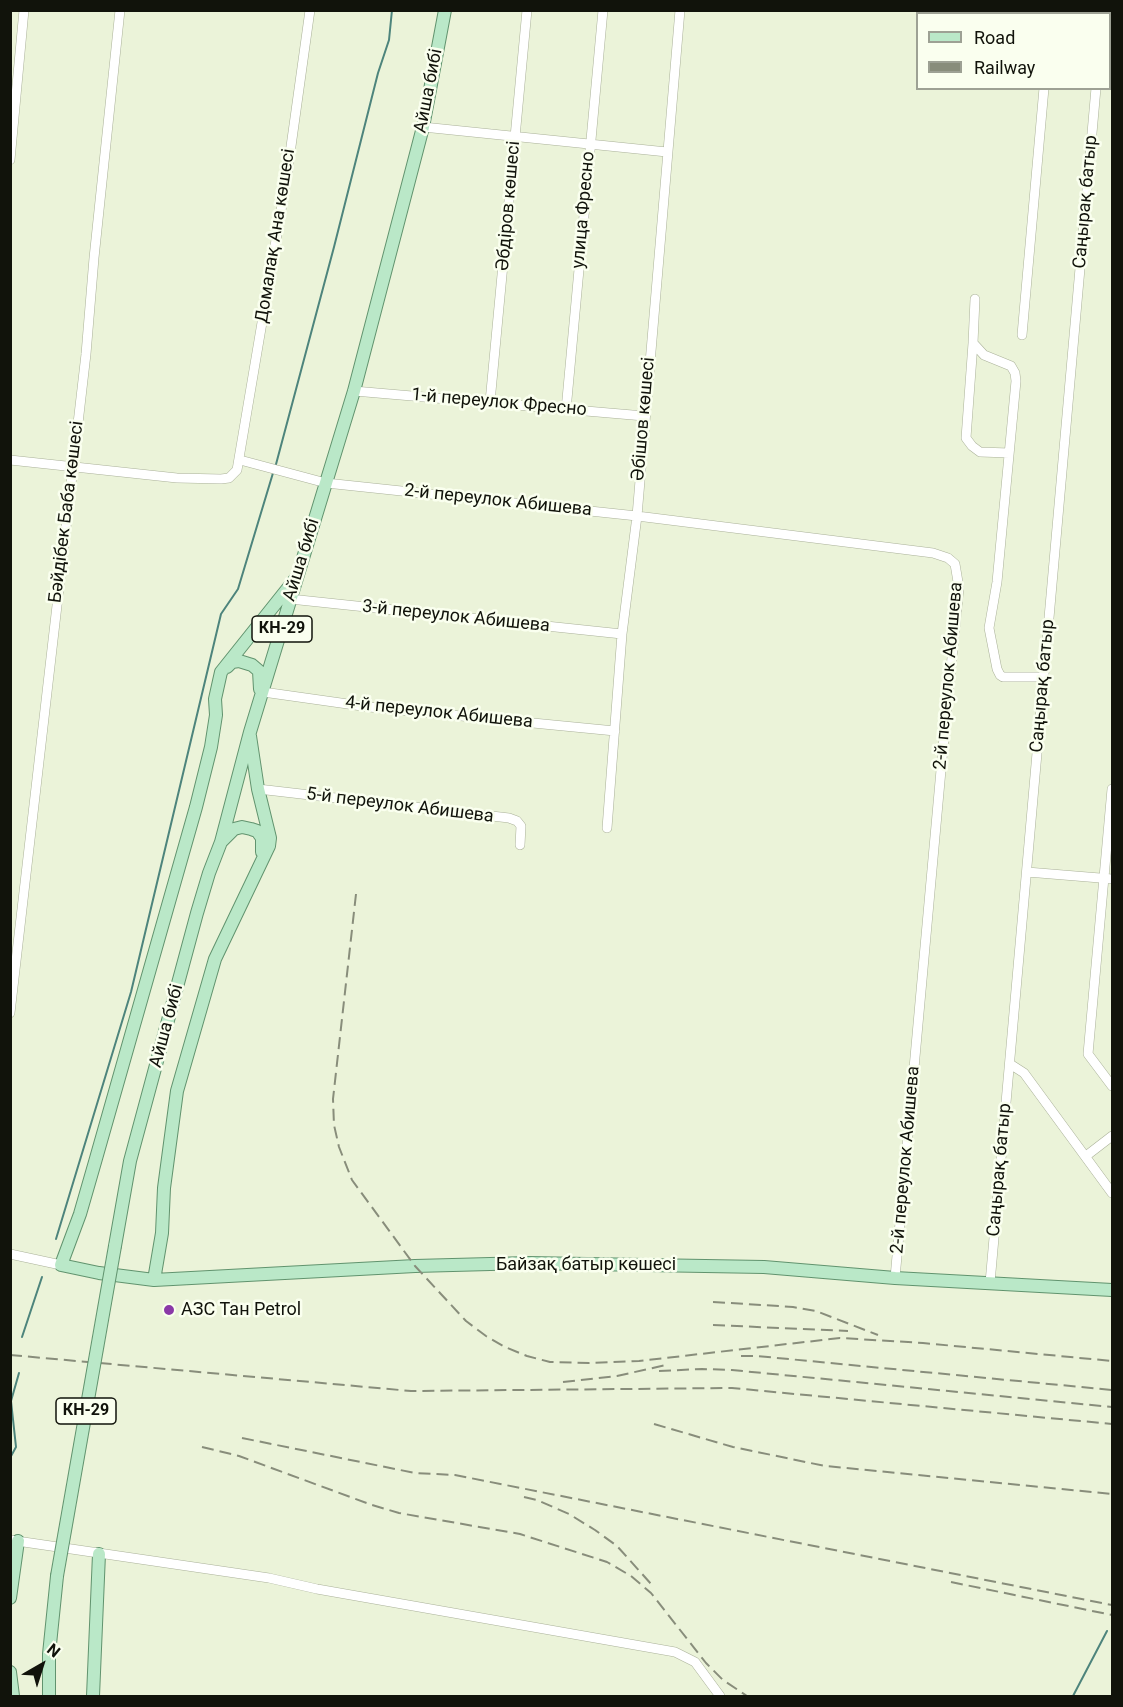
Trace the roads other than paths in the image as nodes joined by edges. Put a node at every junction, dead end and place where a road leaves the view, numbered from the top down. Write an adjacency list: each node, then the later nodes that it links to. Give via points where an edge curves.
1 (24, 10): 14 (street)
2 (120, 10): 25 (street, Бәйдібек Баба көшесі)
3 (310, 10): 24 (street, Домалақ Ана көшесі)
4 (446, 10): 10 (main road, Айша бибі / КН-29)
5 (527, 10): 11 (street, Әбдіров көшесі)
6 (603, 10): 12 (street, улица Фресно)
7 (680, 10): 13 (street, Әбішов көшесі)
8 (1044, 90): 16 (street)
9 (1096, 90): 32 (street, Саңырақ батыр)
10 (423, 126): 11 (street); 18 (main road, Айша бибі / КН-29)
11 (515, 137): 12 (street); 19 (street, Әбдіров көшесі)
12 (590, 146): 13 (street); 20 (street, улица Фресно)
13 (667, 152): 21 (street, Әбішов көшесі)
14 (10, 160)
15 (975, 299): 17 (street)
16 (1022, 334)
17 (973, 343): 22 (street, via 984,355 1011,366 1015,373); 22 (street, via 966,438 980,452)
18 (354, 390): 19 (street, 1-й переулок Фресно); 26 (main road, Айша бибі / КН-29)
19 (490, 402): 20 (street, 1-й переулок Фресно)
20 (566, 410): 21 (street, 1-й переулок Фресно)
21 (644, 416): 27 (street, Әбішов көшесі)
22 (1009, 453): 32 (street, via 989,628 1000,675)
23 (10, 460): 25 (street)
24 (240, 460): 25 (street, via 234,474 221,479); 26 (street, 2-й переулок Абишева)
25 (72, 468): 44 (street, Бәйдібек Баба көшесі)
26 (326, 483): 27 (street, 2-й переулок Абишева); 28 (main road, Айша бибі / КН-29)
27 (636, 516): 30 (street, Әбішов көшесі); 52 (street, 2-й переулок Абишева, via 933,553 955,564 959,588)
28 (296, 578): 29 (main road, Айша бибі / КН-29); 31 (main road)
29 (290, 599): 30 (street, 3-й переулок Абишева); 33 (main road, Айша бибі / КН-29)
30 (622, 634): 34 (street, Әбішов көшесі)
31 (221, 672): 33 (main road, via 232,662 252,665 259,671); 51 (main road, via 211,747 196,807 96,1162)
32 (1044, 677): 42 (street, Саңырақ батыр)
33 (261, 696): 34 (street, 4-й переулок Абишева); 35 (main road, Айша бибі / КН-29)
34 (615, 731): 38 (street, Әбішов көшесі)
35 (250, 732): 36 (main road); 39 (main road, Айша бибі / КН-29)
36 (258, 789): 40 (street, 5-й переулок Абишева, via 509,818 521,826); 41 (main road, via 270,838)
37 (1113, 789): 43 (street)
38 (607, 828)
39 (221, 842): 41 (main road, via 234,829 257,831 262,837); 61 (main road, Айша бибі / КН-29, bridge, via 208,873 130,1161 57,1576)
40 (520, 845)
41 (258, 867): 53 (main road, via 215,959 177,1091)
42 (1027, 872): 43 (street); 45 (street, Саңырақ батыр)
43 (1109, 878): 46 (street, via 1088,1054)
44 (10, 1013)
45 (1010, 1064): 48 (street, via 1024,1073); 54 (street, Саңырақ батыр)
46 (1113, 1086)
47 (1113, 1136): 48 (street)
48 (1086, 1156): 49 (street)
49 (1113, 1193)
50 (10, 1254): 51 (street)
51 (61, 1265): 53 (main road, Байзақ батыр көшесі)
52 (895, 1278): 53 (main road, Байзақ батыр көшесі, via 764,1267 528,1263); 54 (main road, Байзақ батыр көшесі)
53 (154, 1280)
54 (990, 1283): 55 (main road, Байзақ батыр көшесі)
55 (1113, 1290)
56 (14, 1540): 57 (street); 58 (main road)
57 (99, 1554): 62 (main road); 63 (street, via 269,1578 675,1652 695,1662)
58 (10, 1598)
59 (10, 1672): 60 (main road)
60 (13, 1696)
61 (48, 1696)
62 (93, 1696)
63 (720, 1696)

